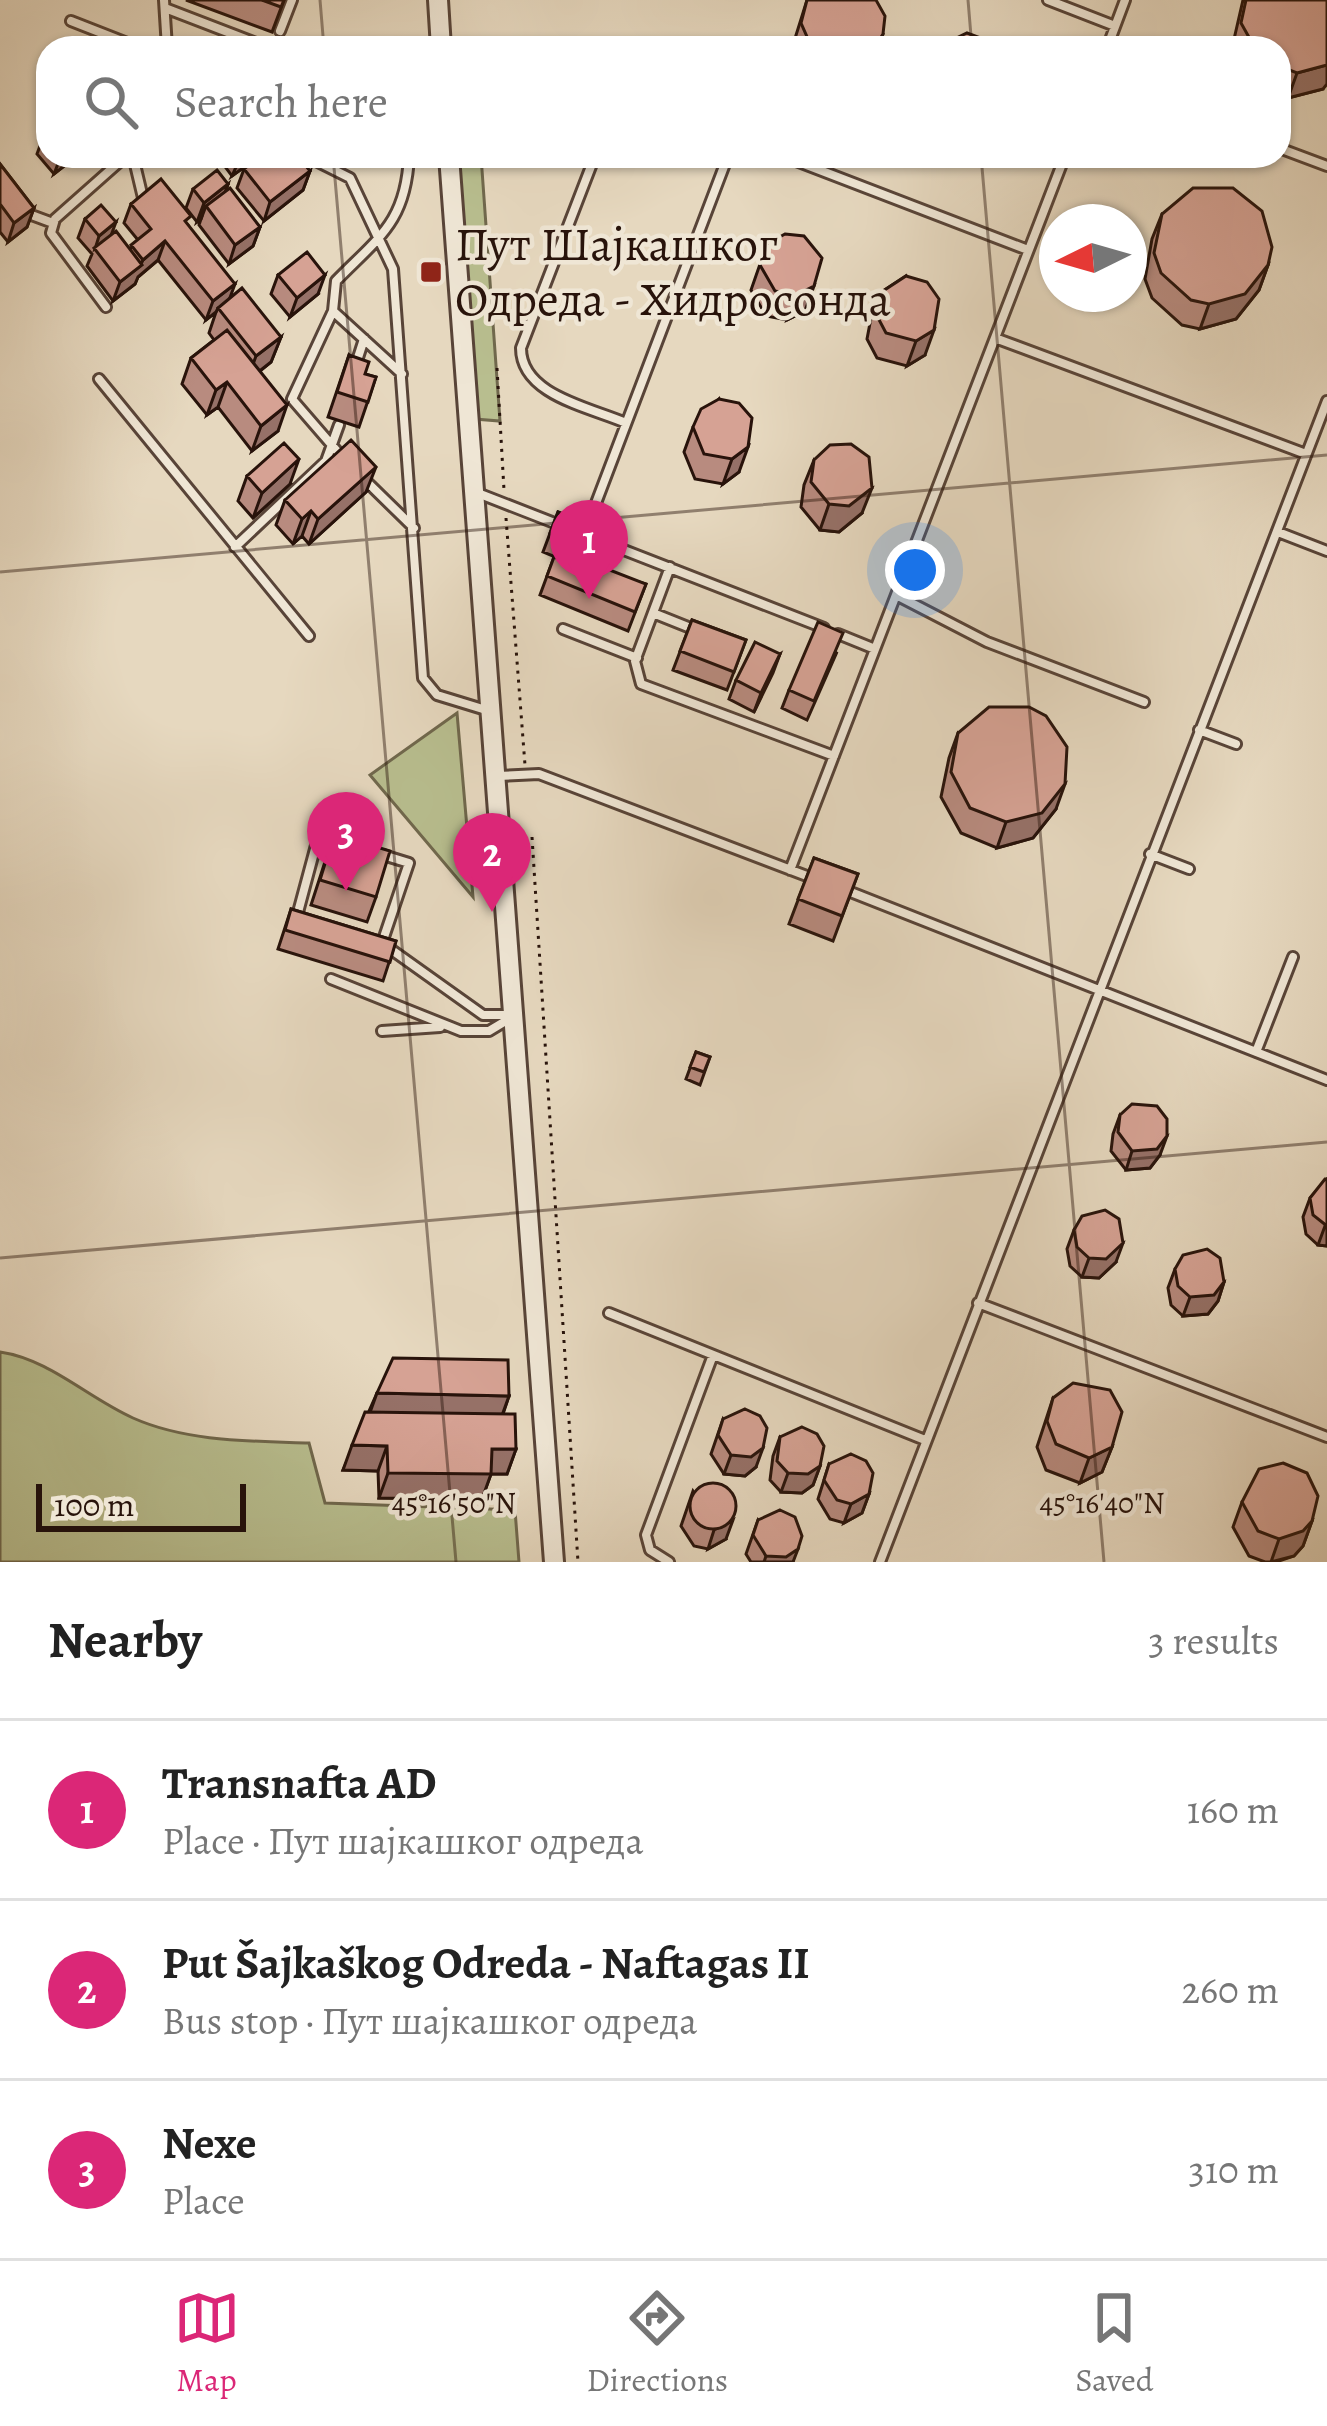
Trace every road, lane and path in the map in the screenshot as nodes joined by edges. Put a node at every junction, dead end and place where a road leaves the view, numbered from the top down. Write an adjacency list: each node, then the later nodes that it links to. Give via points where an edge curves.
1 (292, 0): 8 (lane)
2 (438, 0): 12 (street)
3 (1048, 0): 7 (lane)
4 (1125, 0): 7 (lane)
5 (165, 4): 10 (lane); 11 (lane)
6 (71, 21): 9 (lane)
7 (1115, 26): 13 (lane)
8 (280, 31)
9 (109, 36)
10 (166, 36)
11 (241, 36)
12 (440, 36)
13 (1111, 36)
14 (1291, 152): 15 (lane)
15 (1327, 166)
16 (115, 168): 27 (lane)
17 (133, 168): 26 (lane)
18 (330, 168): 28 (lane, via 362,194)
19 (408, 168): 28 (lane, via 404,205)
20 (449, 168): 45 (street)
21 (590, 168): 39 (lane, via 521,364 538,385)
22 (723, 168): 39 (lane)
23 (814, 168): 29 (lane)
24 (1060, 168): 29 (lane)
25 (13, 195): 27 (lane, via 26,212)
26 (143, 199)
27 (53, 223): 30 (lane, via 54,241)
28 (377, 239): 31 (lane, via 336,281); 35 (lane, via 394,269)
29 (1029, 250): 32 (lane)
30 (106, 307)
31 (333, 311): 33 (lane); 41 (lane, via 292,399)
32 (995, 338): 42 (lane); 55 (lane)
33 (364, 339): 35 (lane); 37 (lane)
34 (497, 368): 47 (path)
35 (402, 374): 46 (lane)
36 (99, 379): 52 (lane)
37 (351, 380)
38 (1327, 401): 42 (lane)
39 (626, 423): 50 (lane)
40 (339, 425): 41 (lane)
41 (332, 448): 43 (lane); 52 (lane)
42 (1306, 454): 51 (lane)
43 (347, 462)
44 (361, 476): 48 (lane)
45 (475, 492): 47 (lane); 63 (street)
46 (412, 495): 48 (lane); 49 (lane)
47 (505, 503): 50 (lane); 67 (path)
48 (390, 505): 49 (lane)
49 (414, 528): 63 (lane, via 423,678 436,695)
50 (585, 532): 54 (lane)
51 (1277, 532): 53 (lane); 64 (lane)
52 (235, 547): 59 (lane)
53 (1327, 550)
54 (670, 567): 56 (lane); 60 (lane)
55 (896, 595): 60 (lane); 62 (lane, via 987,642)
56 (653, 613): 58 (lane); 61 (lane)
57 (563, 629): 61 (lane)
58 (707, 635)
59 (309, 636)
60 (875, 649): 66 (lane)
61 (637, 658): 66 (lane, via 635,673 650,689)
62 (1144, 702)
63 (494, 712): 68 (street)
64 (1199, 730): 65 (lane); 70 (lane)
65 (1236, 744)
66 (834, 756): 72 (lane)
67 (526, 773): 68 (lane); 72 (lane)
68 (498, 776): 79 (street)
69 (532, 837): 90 (path)
70 (1150, 854): 71 (lane); 78 (lane)
71 (1190, 869)
72 (790, 870): 78 (lane)
73 (316, 922): 75 (lane, via 293,915 319,834 409,863)
74 (360, 936): 75 (lane)
75 (382, 943): 79 (lane, via 483,1015)
76 (1293, 957): 82 (lane)
77 (331, 979): 80 (lane)
78 (1097, 990): 82 (lane); 84 (lane)
79 (515, 1015): 80 (lane, via 489,1031); 89 (street)
80 (461, 1030): 81 (lane, via 427,1024)
81 (382, 1031)
82 (1256, 1052): 83 (lane)
83 (1327, 1080)
84 (978, 1303): 87 (lane); 88 (lane)
85 (608, 1313): 86 (lane)
86 (713, 1355): 88 (lane); 91 (lane, via 646,1535 650,1550)
87 (1327, 1438)
88 (925, 1440): 92 (lane)
89 (554, 1562)
90 (578, 1562)
91 (670, 1562)
92 (880, 1562)

